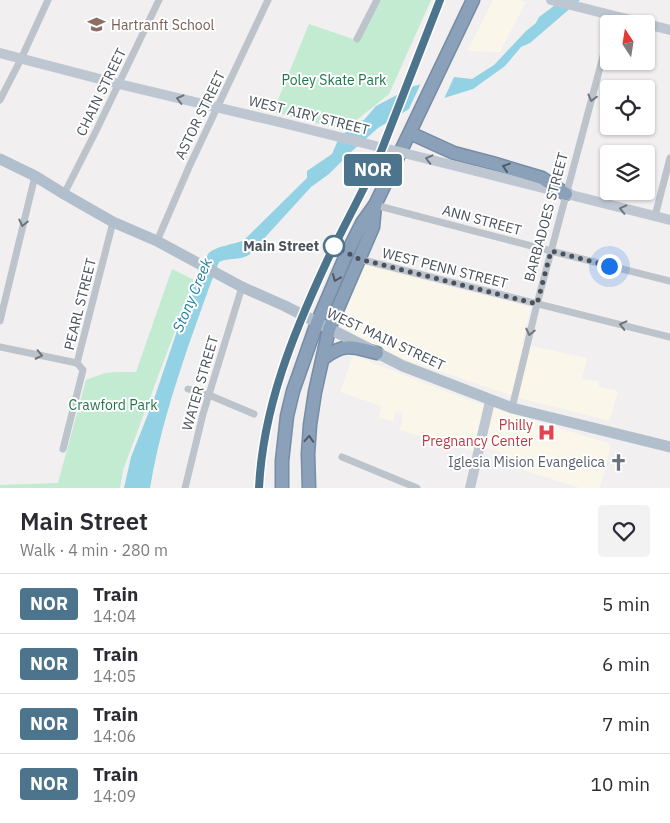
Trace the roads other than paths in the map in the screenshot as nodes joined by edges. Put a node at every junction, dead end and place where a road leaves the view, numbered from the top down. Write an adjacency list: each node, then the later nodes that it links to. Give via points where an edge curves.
1 (48, 0): 12 (street)
2 (159, 0): 14 (street, CHAIN STREET)
3 (268, 0): 16 (street, ASTOR STREET)
4 (377, 0): 10 (street)
5 (473, 0): 17 (highway)
6 (551, 0): 7 (main road)
7 (601, 15)
8 (655, 27): 9 (main road)
9 (670, 30)
10 (357, 39)
11 (0, 53): 12 (main road, WEST AIRY STREET)
12 (21, 59): 14 (main road, WEST AIRY STREET); 15 (street)
13 (600, 67): 22 (street, BARBADOES STREET, one-way to 22)
14 (119, 84): 16 (main road, WEST AIRY STREET, one-way to 14); 21 (street, CHAIN STREET)
15 (0, 100)
16 (218, 108): 22 (main road, WEST AIRY STREET, one-way to 16, bridge); 27 (street, ASTOR STREET)
17 (410, 133): 22 (highway, one-way to 17, via 542,178 454,153); 23 (highway)
18 (670, 158): 24 (street)
19 (0, 159): 20 (main road, WEST MAIN STREET)
20 (34, 176): 21 (main road, WEST MAIN STREET); 33 (street, one-way to 33)
21 (64, 194): 26 (main road, WEST MAIN STREET)
22 (566, 194): 24 (main road, WEST AIRY STREET, one-way to 22); 28 (street, BARBADOES STREET)
23 (375, 205): 28 (street, ANN STREET); 29 (highway, via 373,228); 34 (highway, one-way to 34, via 346,255)
24 (655, 216): 25 (main road, WEST AIRY STREET)
25 (670, 220)
26 (113, 222): 27 (main road, WEST MAIN STREET); 40 (street, PEARL STREET)
27 (157, 241): 31 (main road, WEST MAIN STREET)
28 (551, 251): 30 (street, ANN STREET); 32 (street, BARBADOES STREET)
29 (359, 259): 32 (street, WEST PENN STREET); 35 (highway)
30 (670, 281)
31 (238, 285): 34 (main road, WEST MAIN STREET); 42 (street, WATER STREET)
32 (537, 304): 36 (street, WEST PENN STREET, one-way to 32); 44 (street, BARBADOES STREET, one-way to 44)
33 (0, 321)
34 (317, 323): 35 (main road, WEST MAIN STREET); 51 (highway, via 287,416)
35 (329, 329): 38 (main road, WEST MAIN STREET); 39 (highway)
36 (670, 337)
37 (0, 347): 40 (street, one-way to 40)
38 (377, 353): 39 (highway, via 345,347); 43 (main road, WEST MAIN STREET, via 425,376)
39 (324, 358): 52 (highway, one-way to 39, via 310,425)
40 (77, 363): 47 (street, PEARL STREET, via 83,370)
41 (188, 389): 42 (street)
42 (209, 395): 45 (street); 50 (street, WATER STREET)
43 (490, 400): 44 (main road, WEST MAIN STREET); 54 (main road)
44 (512, 408): 46 (main road, WEST MAIN STREET)
45 (254, 414)
46 (670, 447)
47 (63, 449)
48 (342, 457): 49 (street)
49 (408, 486): 53 (street)
50 (185, 488)
51 (282, 488)
52 (308, 488)
53 (417, 488)
54 (470, 488)

